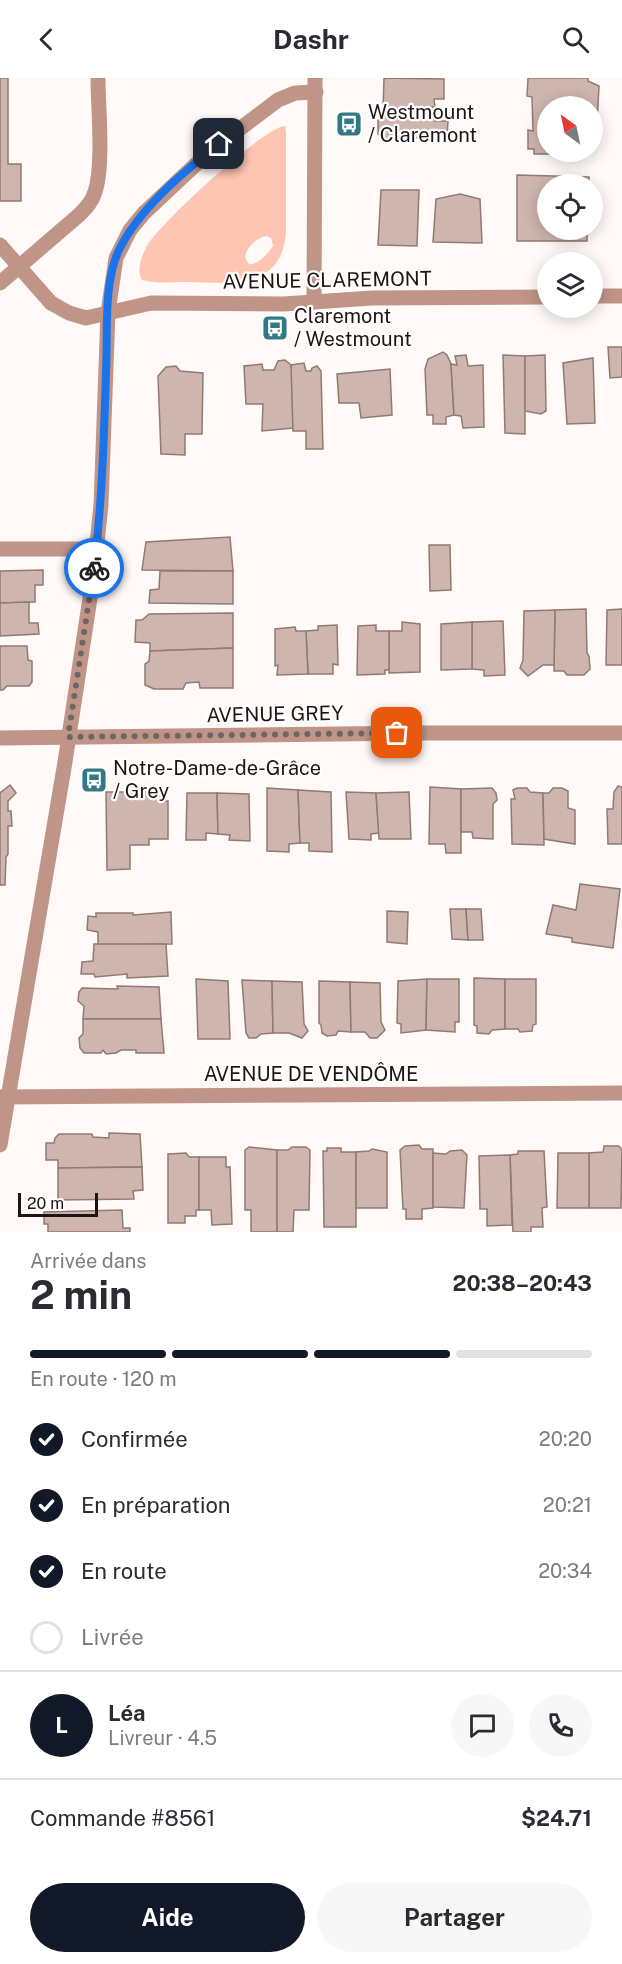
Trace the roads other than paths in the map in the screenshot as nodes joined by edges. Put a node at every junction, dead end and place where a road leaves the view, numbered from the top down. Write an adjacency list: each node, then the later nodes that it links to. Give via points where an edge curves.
1 (98, 78): 4 (street, via 99,169 95,194 79,215)
2 (316, 85): 9 (street); 10 (street, via 278,100 209,152 148,208 130,230 116,258)
3 (0, 245): 4 (street, AVENUE CLAREMONT)
4 (19, 267): 5 (street); 10 (street, AVENUE CLAREMONT, via 45,298 59,308 86,318)
5 (0, 283)
6 (603, 296): 7 (street)
7 (622, 296)
8 (537, 297): 9 (street, AVENUE CLAREMONT)
9 (314, 302): 10 (street, AVENUE CLAREMONT, via 151,303)
10 (108, 312): 12 (street)
11 (0, 549): 12 (street)
12 (97, 549): 14 (street)
13 (622, 733): 14 (street, AVENUE GREY)
14 (68, 737): 15 (street, AVENUE GREY); 17 (street)
15 (0, 738)
16 (622, 1093): 17 (street, AVENUE DE VENDÔME)
17 (5, 1097): 18 (street)
18 (0, 1145)

